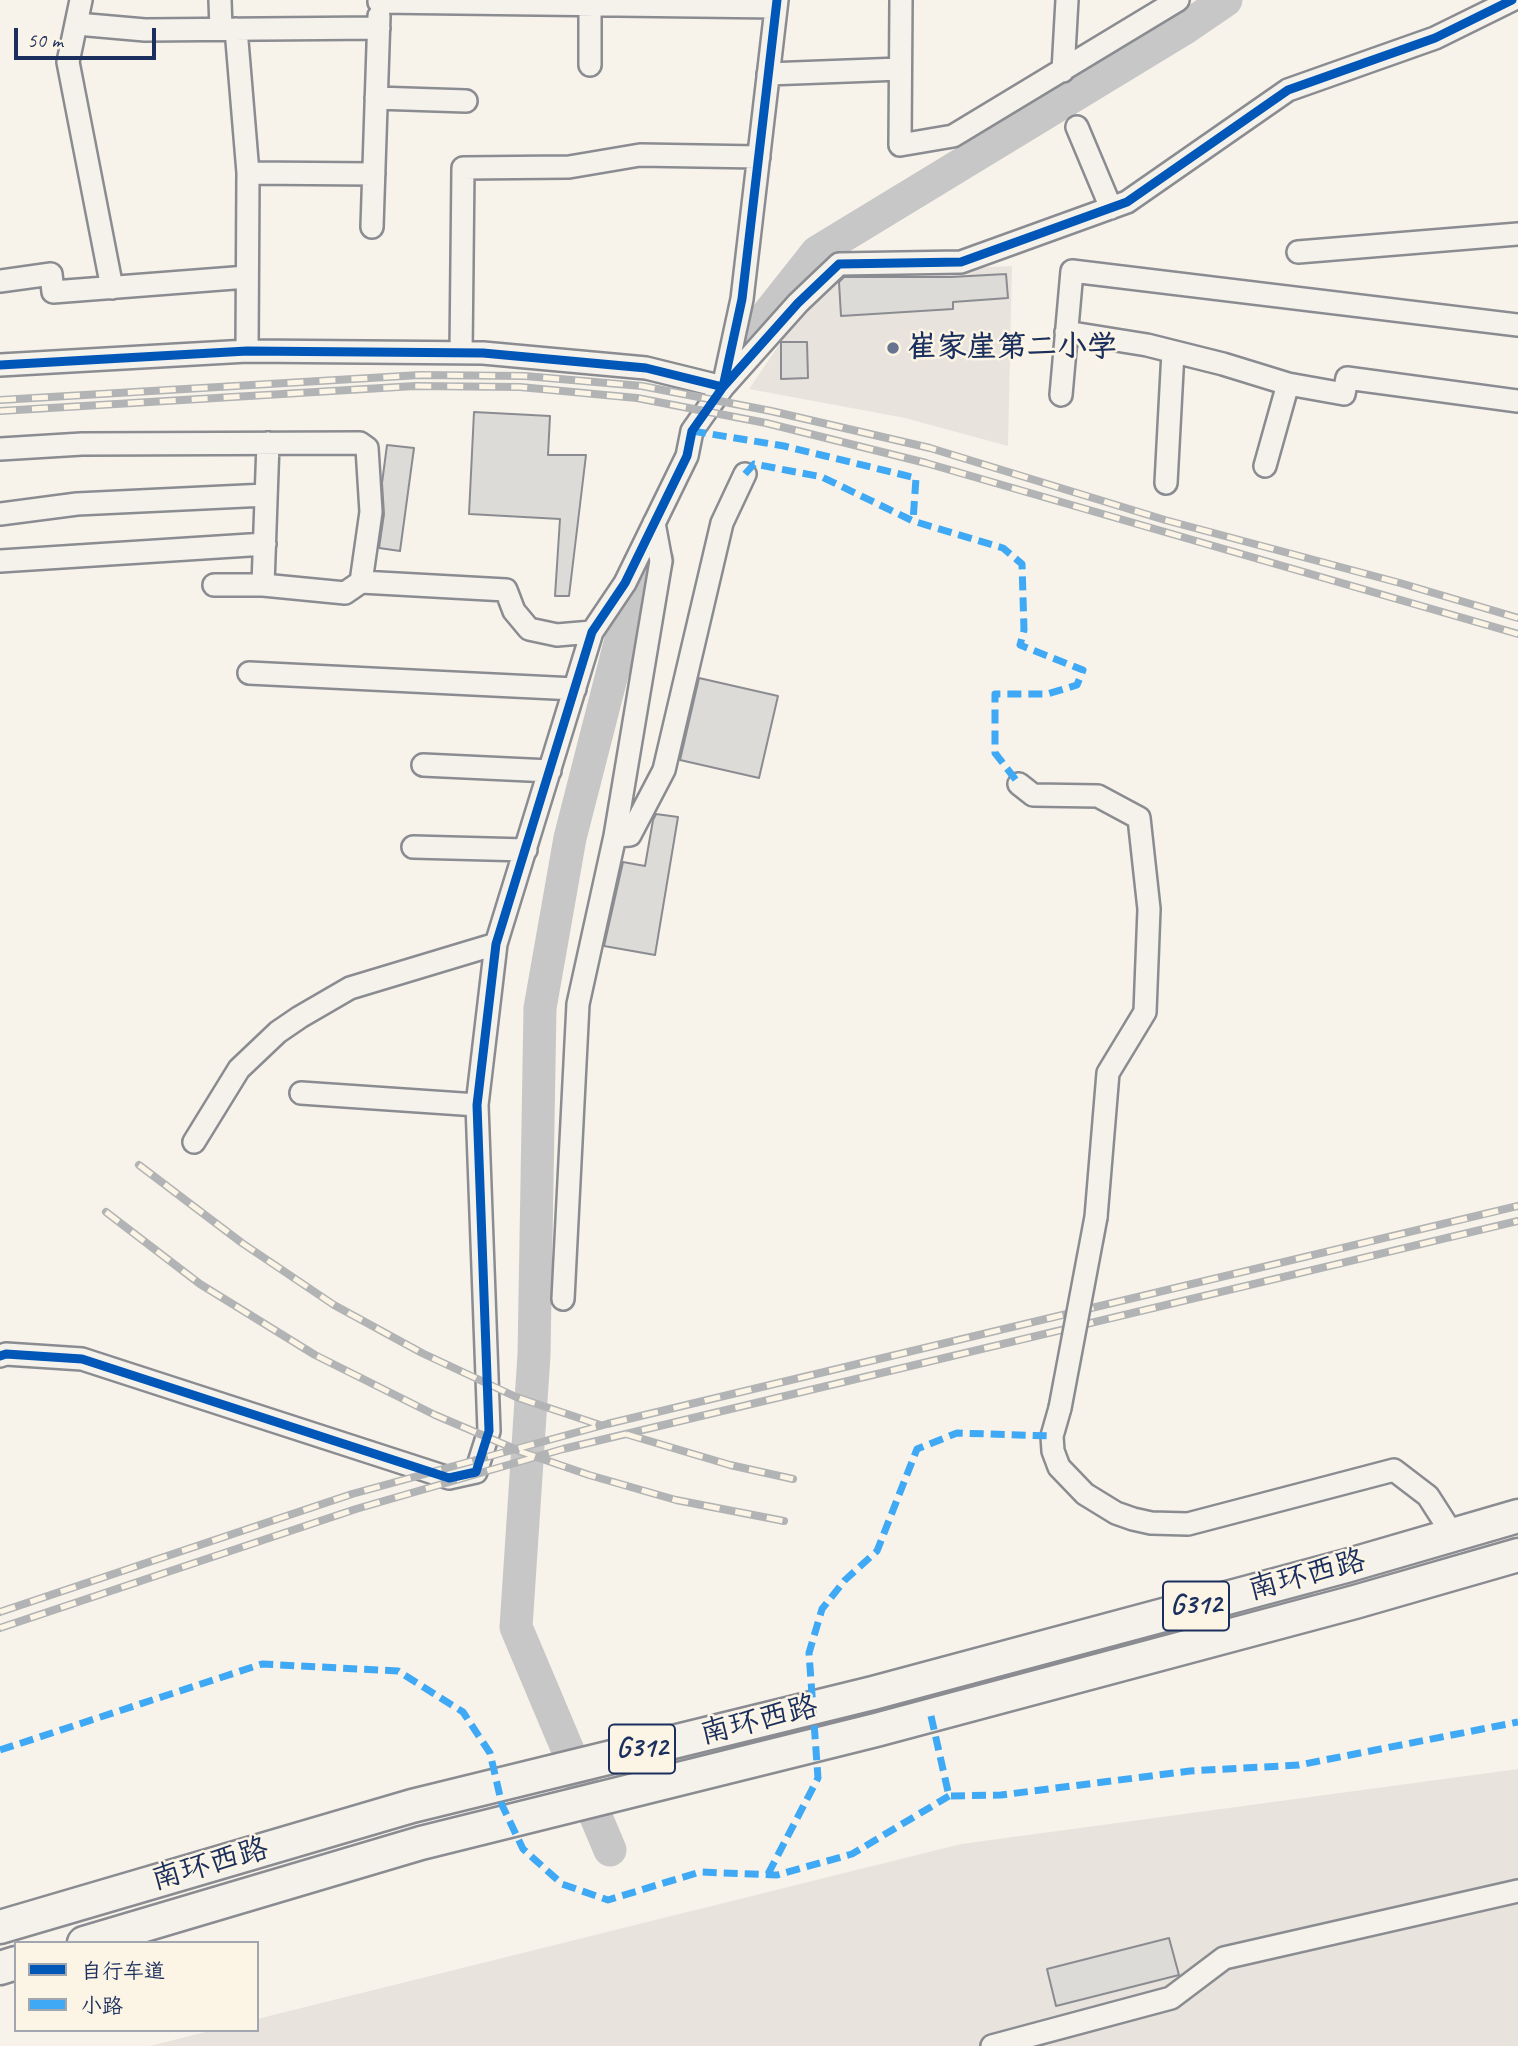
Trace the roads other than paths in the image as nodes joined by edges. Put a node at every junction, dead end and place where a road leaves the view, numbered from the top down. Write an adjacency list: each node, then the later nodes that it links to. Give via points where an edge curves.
1 (81, 0): 10 (street)
2 (219, 0): 12 (street)
3 (901, 0): 14 (street)
4 (1067, 0): 15 (street)
5 (1178, 0): 15 (street)
6 (1512, 0): 23 (street, via 1435,38 1288,90 1127,202)
7 (379, 1): 9 (street); 11 (street)
8 (776, 3): 9 (street); 16 (street)
9 (590, 5): 13 (street)
10 (77, 24): 12 (street, via 145,30); 29 (street, via 68,62)
11 (379, 28): 12 (street); 17 (street)
12 (229, 29): 21 (street)
13 (590, 65)
14 (901, 69): 15 (street, via 900,145 953,136); 16 (street)
15 (1063, 71)
16 (768, 74): 20 (street)
17 (376, 99): 18 (street); 22 (street)
18 (466, 101)
19 (1077, 127): 23 (street)
20 (759, 157): 34 (street, via 640,155 569,167 463,168); 37 (street, via 742,299)
21 (248, 173): 22 (street); 27 (street)
22 (374, 174): 24 (street)
23 (1111, 208): 37 (street, via 961,262 839,264)
24 (372, 227)
25 (1518, 234): 26 (street)
26 (1298, 252)
27 (247, 277): 29 (street); 32 (street)
28 (0, 281): 29 (street, via 51,274 53,292)
29 (113, 288)
30 (1518, 324): 31 (street, via 1072,271)
31 (1066, 332): 33 (street); 38 (street)
32 (247, 351): 34 (street); 35 (street)
33 (1173, 352): 36 (street); 44 (street)
34 (461, 353): 37 (street, via 646,368)
35 (0, 365)
36 (1288, 384): 39 (street, via 1345,394 1347,378); 42 (street)
37 (723, 387): 47 (street, via 692,432 687,456)
38 (1061, 395)
39 (1518, 401)
40 (268, 443): 41 (street, via 82,443); 45 (street); 50 (street, via 360,443 366,448 371,512)
41 (0, 449)
42 (1265, 466)
43 (745, 474): 59 (street, via 722,523 664,770 630,835)
44 (1166, 483)
45 (266, 495): 46 (street, via 77,504); 48 (street)
46 (0, 514)
47 (654, 523): 53 (street, via 625,583); 59 (street, via 661,561)
48 (265, 544): 49 (street); 52 (street)
49 (0, 561)
50 (361, 582): 52 (street, via 345,593); 53 (street, via 506,590 514,611 529,629 557,635)
51 (214, 585): 52 (street)
52 (263, 585)
53 (592, 632): 55 (street)
54 (249, 673): 55 (street)
55 (575, 689): 57 (street)
56 (423, 765): 57 (street)
57 (550, 771): 61 (street)
58 (1018, 784): 69 (street, bridge, via 1032,795 1098,796 1139,818 1149,909 1145,1012 1108,1073 1096,1217 1052,1436 1059,1467 1085,1494 1108,1509 1160,1524 1188,1524 1394,1470 1428,1496)
59 (615, 836): 66 (street, via 578,1004)
60 (413, 847): 61 (street)
61 (526, 850): 62 (street)
62 (496, 944): 64 (street); 65 (street, via 350,988 300,1017 239,1069)
63 (301, 1093): 64 (street)
64 (477, 1105): 67 (street, via 489,1431 477,1472 449,1478 82,1359)
65 (194, 1142)
66 (563, 1299)
67 (2, 1357)
68 (1518, 1516): 69 (highway, 南环西路 / G312)
69 (1453, 1535): 72 (highway, 南环西路 / G312, via 873,1693 412,1806)
70 (1518, 1555): 73 (highway, 南环西路 / G312, via 876,1730 421,1843)
71 (1518, 1891): 74 (street, via 1224,1958 1171,1998)
72 (0, 1927)
73 (91, 1941)
74 (992, 2046)

